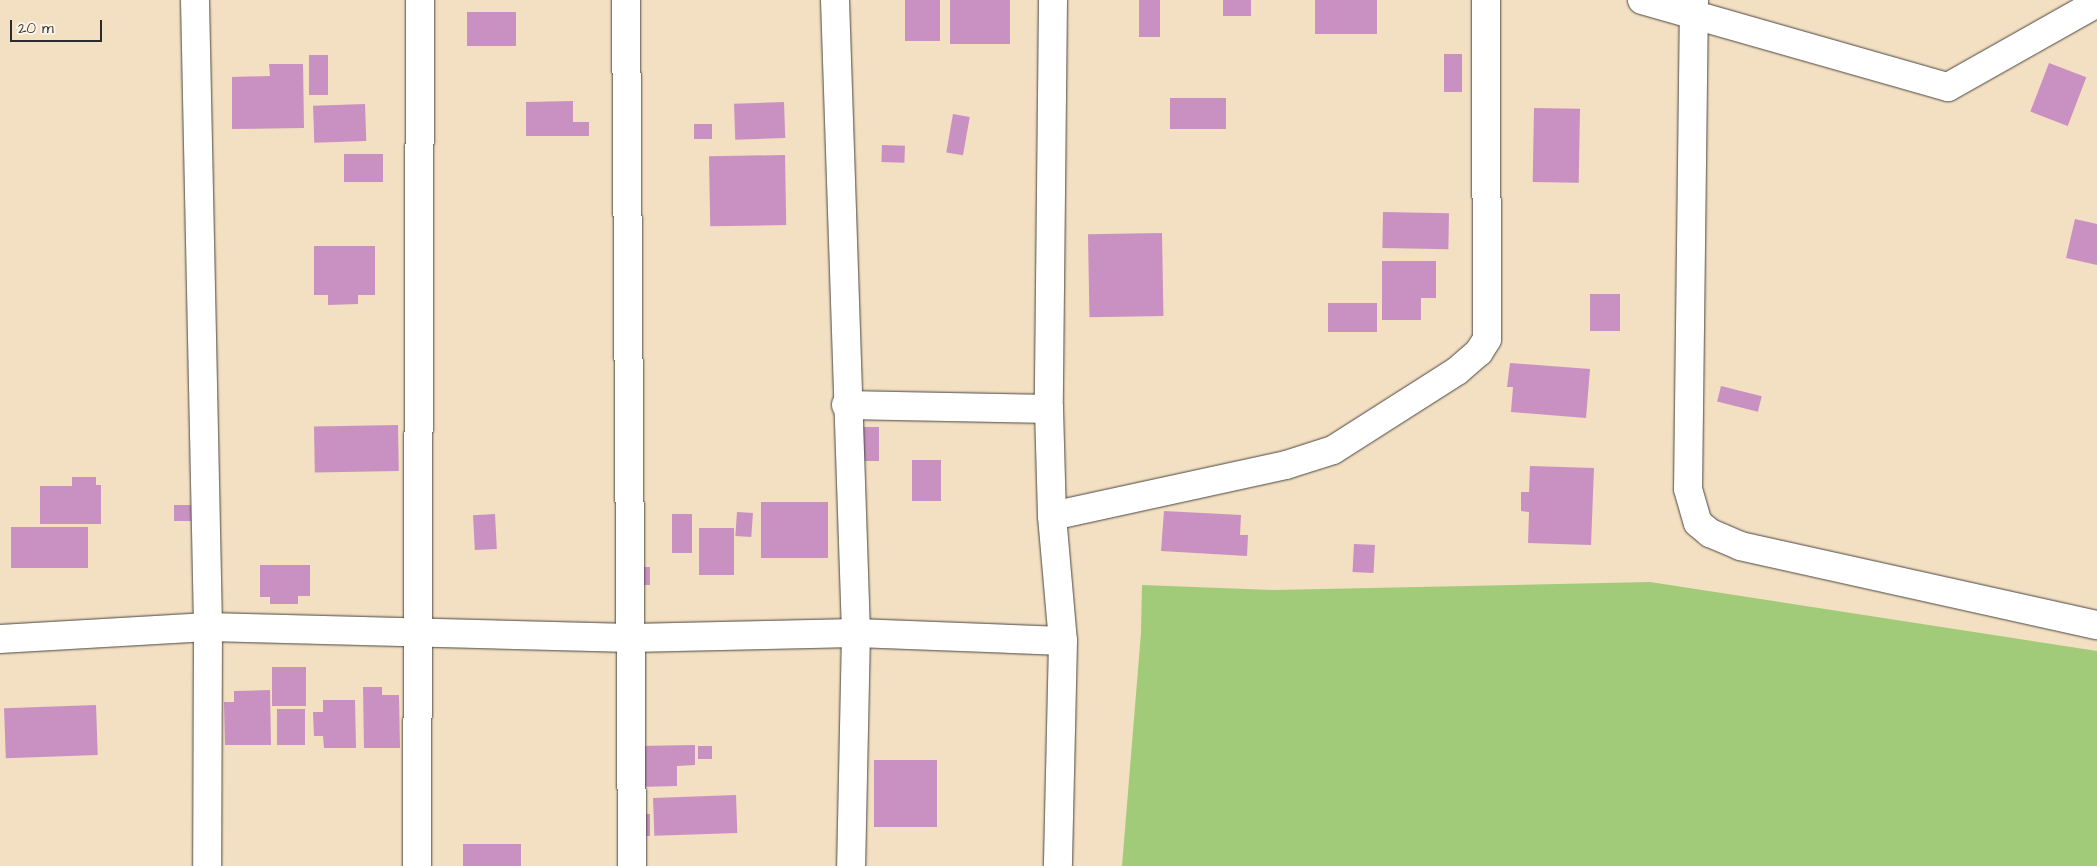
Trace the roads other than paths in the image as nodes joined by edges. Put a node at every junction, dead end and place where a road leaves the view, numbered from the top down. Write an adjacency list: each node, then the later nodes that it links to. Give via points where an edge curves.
1 (195, 0): 14 (street)
2 (420, 0): 15 (street)
3 (626, 0): 17 (street)
4 (835, 0): 10 (street)
5 (1053, 0): 11 (street)
6 (1486, 0): 12 (street, via 1487,339 1479,352 1457,371 1333,450 1286,464)
7 (1642, 0): 9 (street)
8 (2097, 3): 9 (street, via 1948,87)
9 (1694, 8): 13 (street, via 1688,489 1698,523 1710,533 1740,546)
10 (846, 405): 11 (street); 16 (street)
11 (1049, 409): 12 (street)
12 (1052, 516): 19 (street)
13 (2097, 625)
14 (208, 627): 15 (street); 18 (street); 20 (street)
15 (419, 630): 17 (street); 21 (street)
16 (856, 634): 17 (street); 19 (street); 23 (street)
17 (631, 638): 22 (street)
18 (0, 639)
19 (1063, 641): 24 (street)
20 (207, 866)
21 (417, 866)
22 (632, 866)
23 (851, 866)
24 (1058, 866)

